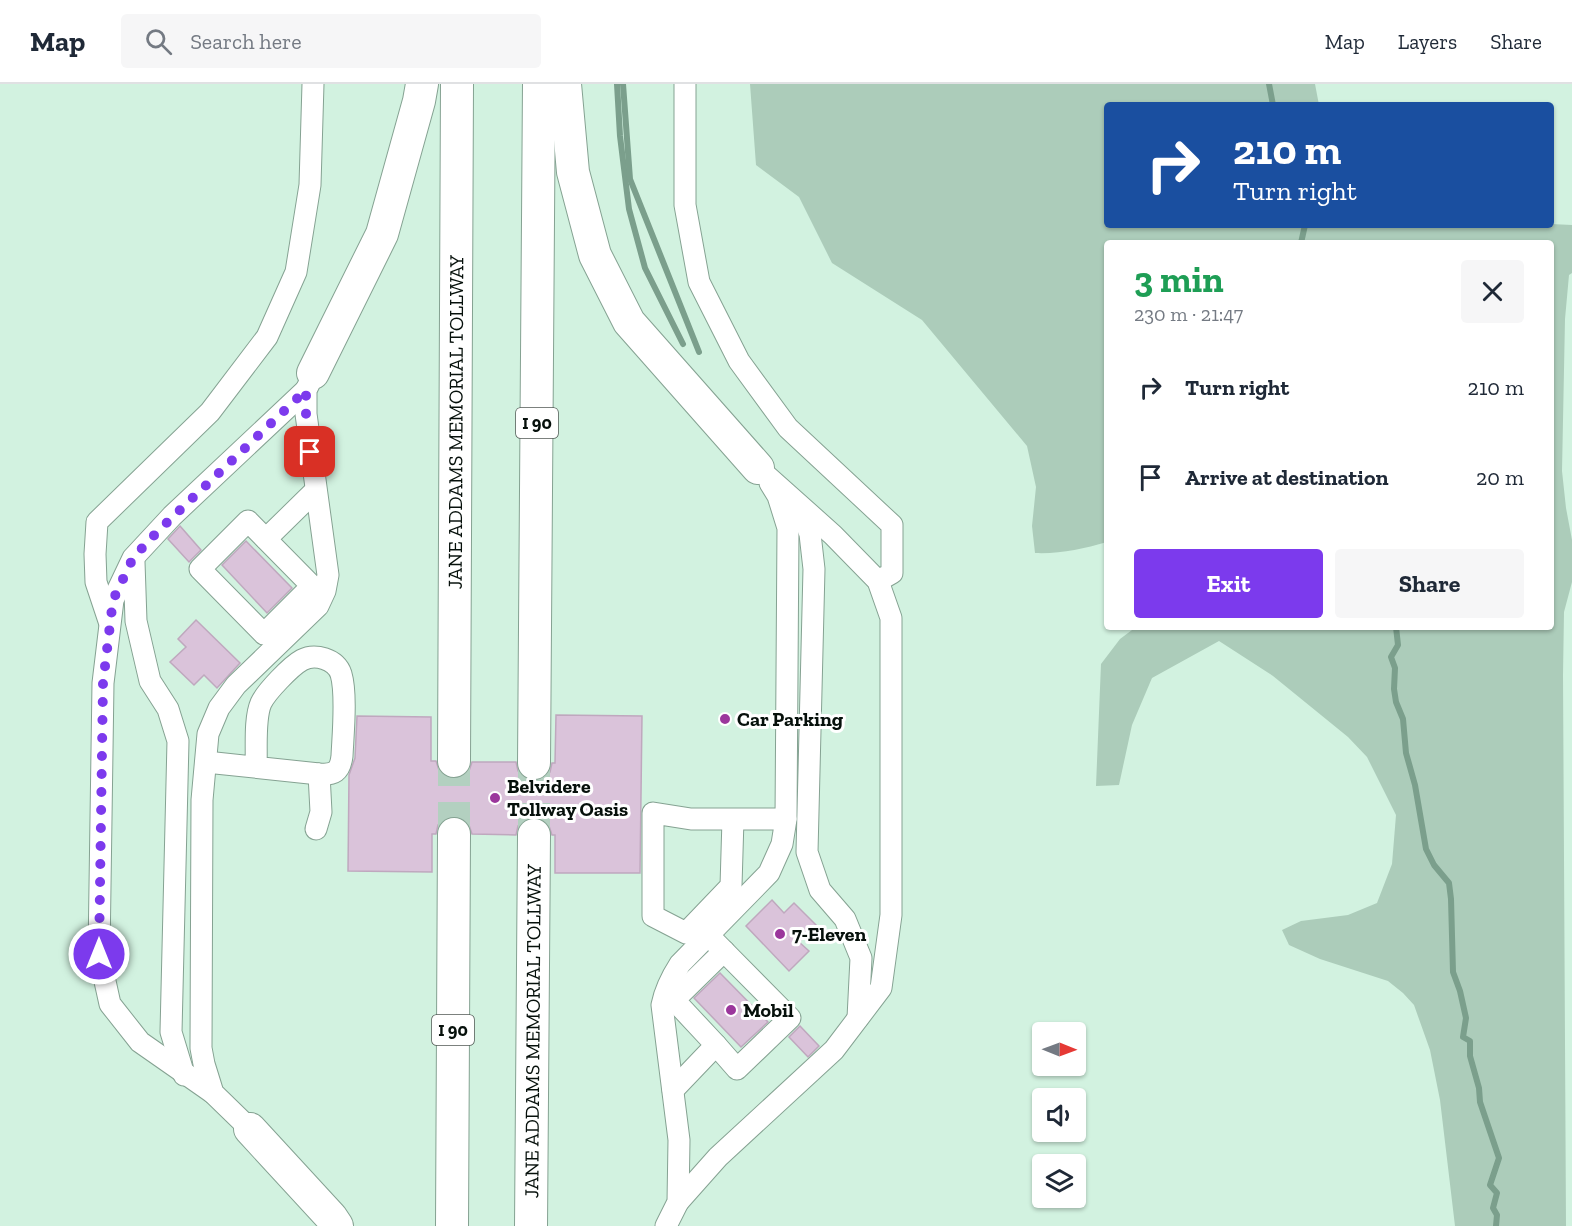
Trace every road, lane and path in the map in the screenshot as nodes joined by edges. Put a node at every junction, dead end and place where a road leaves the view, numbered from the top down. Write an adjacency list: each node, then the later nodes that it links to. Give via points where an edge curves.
1 (313, 84): 14 (lane, via 310,185 296,272 267,337 210,412 97,522 96,582)
2 (422, 84): 7 (highway, via 382,234)
3 (457, 84): 16 (highway, JANE ADDAMS MEMORIAL TOLLWAY)
4 (539, 84): 18 (highway, I 90)
5 (565, 84): 8 (highway, via 573,172 592,245 628,322)
6 (685, 84): 13 (lane, via 685,205 699,282 739,361 788,428 892,525 892,573)
7 (310, 381): 9 (lane, via 306,414); 12 (lane)
8 (758, 468): 10 (lane); 22 (lane, via 778,496 788,528)
9 (315, 491): 11 (lane); 15 (lane, via 328,575 325,591 318,606)
10 (798, 503): 13 (lane); 28 (lane, via 810,534 814,569 807,852 820,890 845,919 861,958)
11 (266, 539): 15 (lane, via 312,586); 15 (lane, via 248,521 200,569)
12 (133, 558): 14 (lane, via 113,600); 30 (lane, via 136,621 147,671 168,710 178,741 171,1032)
13 (878, 581): 28 (lane, via 891,618 891,915 881,988)
14 (109, 622): 30 (lane, via 103,683 99,954 110,1005 140,1042)
15 (270, 640): 17 (lane, via 219,708 208,734)
16 (454, 761)
17 (206, 762): 19 (lane); 32 (lane, via 202,800 201,1048)
18 (534, 762)
19 (256, 767): 20 (lane); 20 (lane, via 261,703 297,664 318,657 336,664 343,692 341,766 337,772)
20 (319, 774): 23 (lane, via 321,812)
21 (734, 819): 21 (lane, via 691,819 652,813 653,916 686,933 731,886); 22 (lane)
22 (786, 819): 26 (lane, via 782,844 770,873)
23 (316, 829)
24 (454, 834): 36 (highway, I 90)
25 (534, 835): 37 (highway, JANE ADDAMS MEMORIAL TOLLWAY)
26 (709, 936): 27 (lane); 31 (lane, via 680,964 662,1005)
27 (724, 951): 29 (lane, via 674,1000); 29 (lane, via 790,1018 737,1069)
28 (858, 1018): 34 (lane, via 834,1050 718,1156)
29 (716, 1045): 31 (lane)
30 (184, 1075): 32 (lane)
31 (673, 1090): 34 (lane, via 679,1140)
32 (213, 1093): 33 (lane)
33 (250, 1129): 35 (highway)
34 (678, 1202): 38 (lane)
35 (337, 1226)
36 (452, 1226)
37 (531, 1226)
38 (666, 1226)

